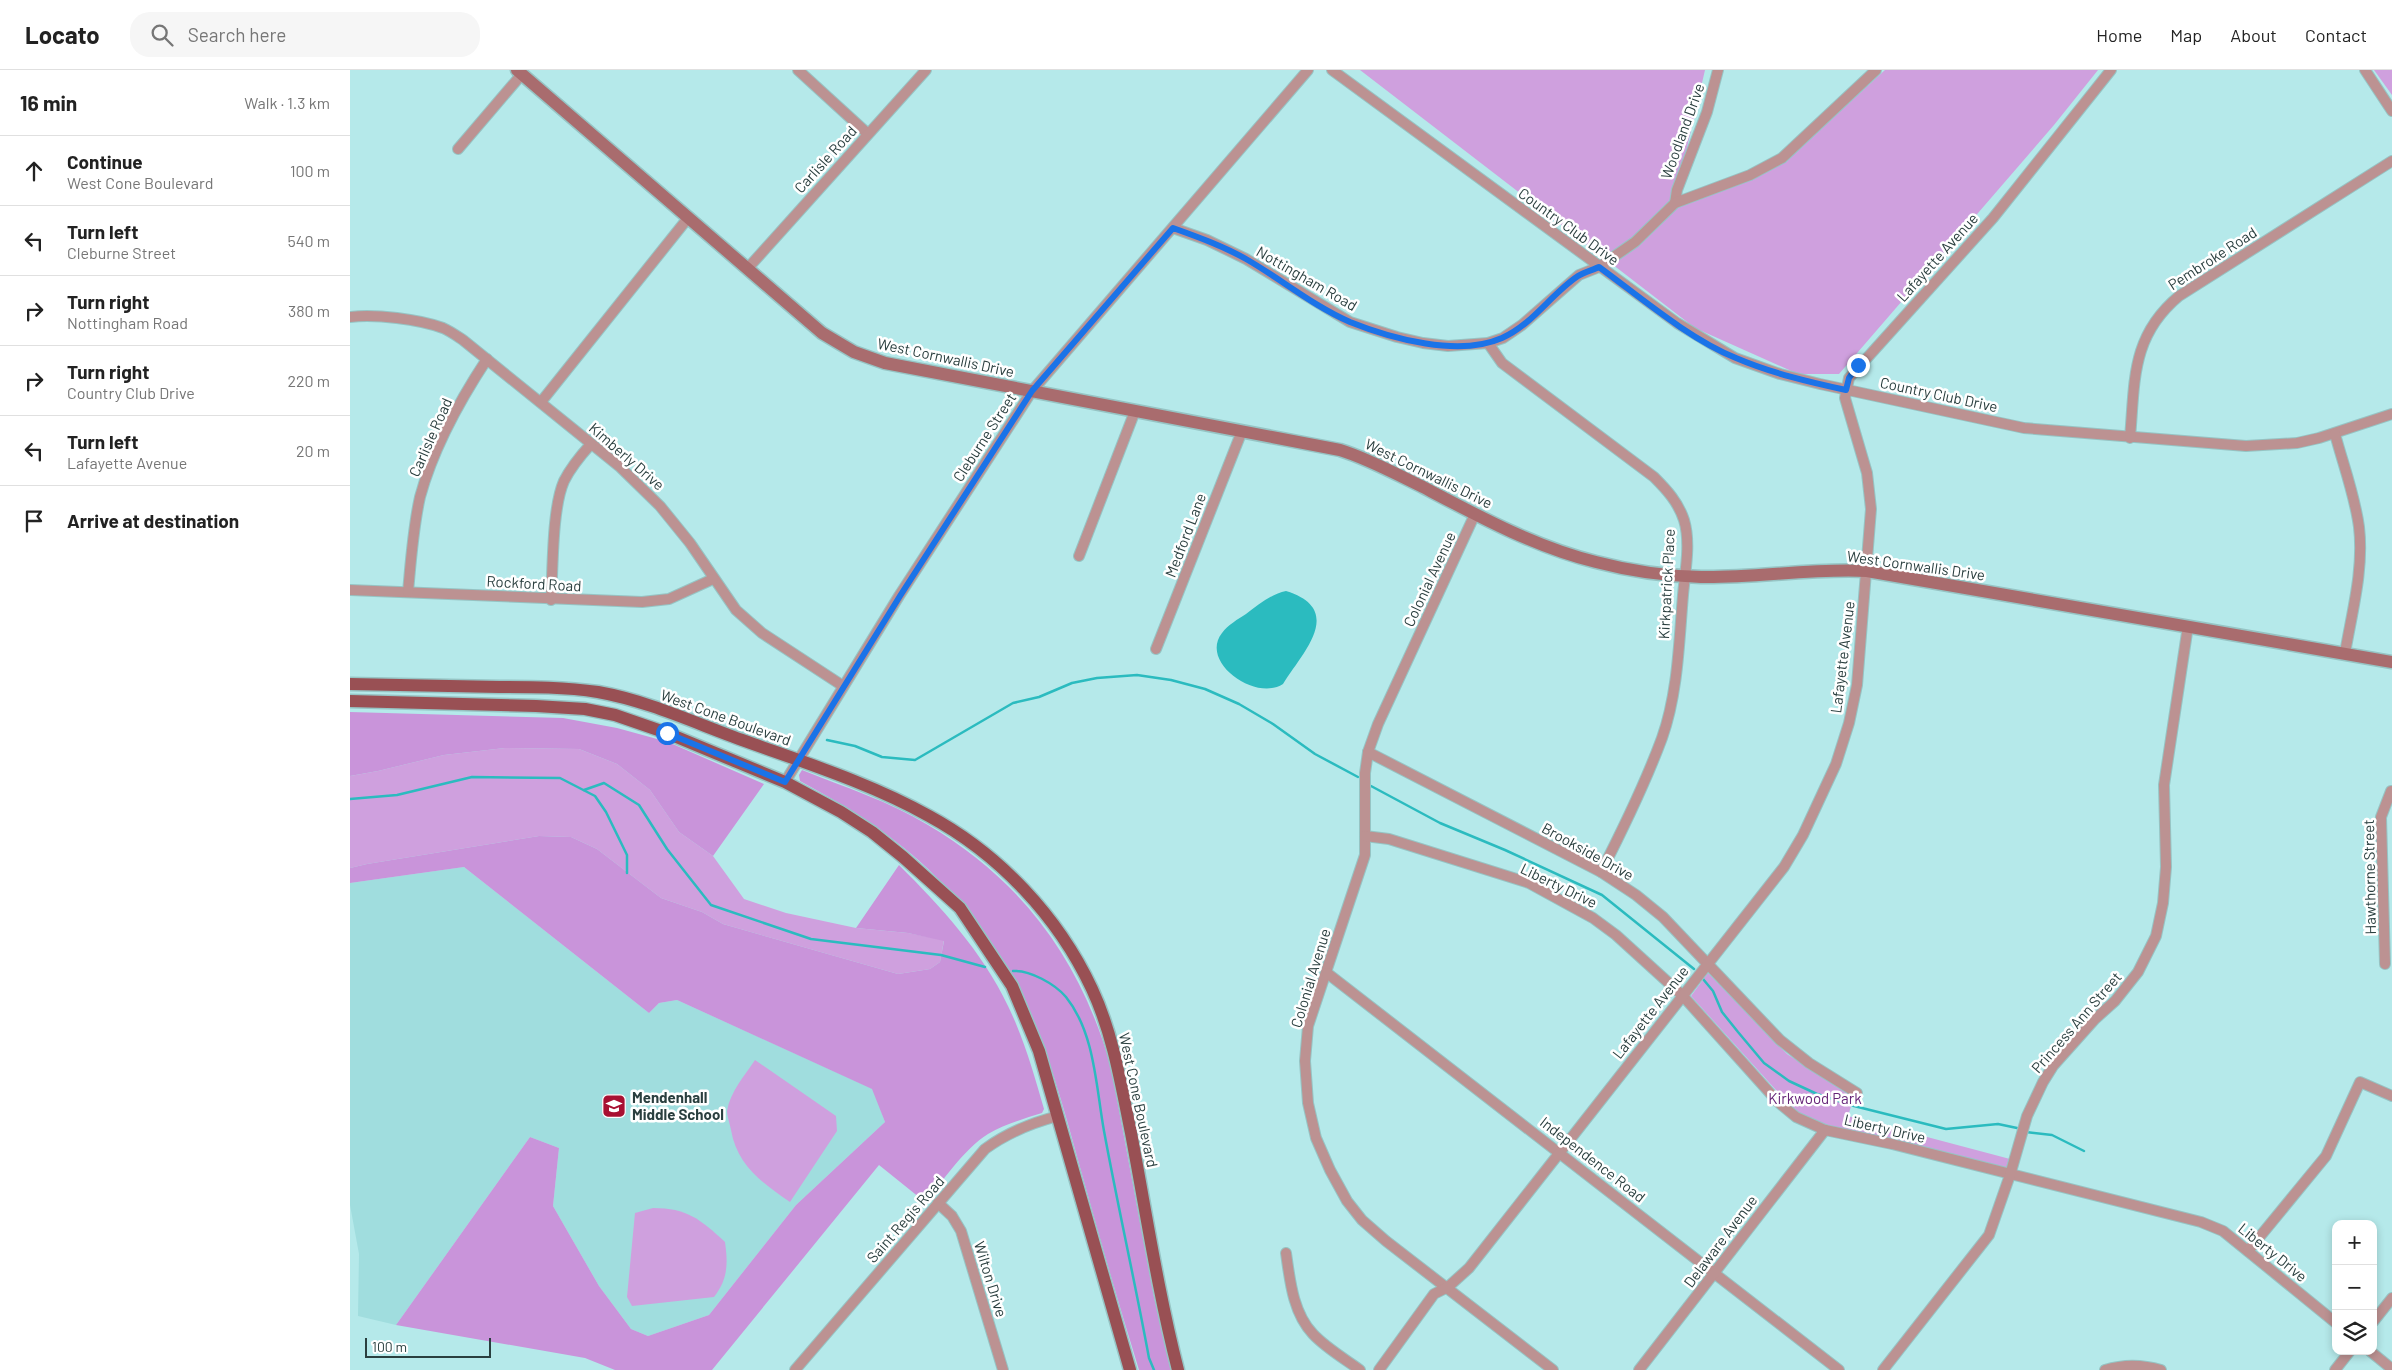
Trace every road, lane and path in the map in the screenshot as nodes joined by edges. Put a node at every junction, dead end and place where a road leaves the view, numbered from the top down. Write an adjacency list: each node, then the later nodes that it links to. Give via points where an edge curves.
1 (798, 70): 11 (street)
2 (926, 70): 11 (street, Carlisle Road)
3 (1308, 70): 16 (street, Cleburne Street)
4 (1332, 70): 17 (street, Country Club Drive)
5 (1718, 70): 14 (street, Woodland Drive)
6 (1876, 70): 14 (street, Nottingham Road, via 1774,163)
7 (2111, 70): 22 (street, Lafayette Avenue, via 1992,218 1858,365)
8 (2365, 70): 10 (street)
9 (520, 72): 12 (street); 15 (street, West Cornwallis Drive)
10 (2392, 111)
11 (868, 134): 18 (street, Carlisle Road)
12 (458, 149)
13 (2392, 160): 29 (street, Pembroke Road, via 2165,308 2141,346 2135,374)
14 (1675, 203): 17 (street, Nottingham Road, via 1635,242)
15 (688, 218): 18 (street, West Cornwallis Drive); 24 (street)
16 (1173, 228): 20 (street, Nottingham Road, via 1246,259 1350,322 1423,343 1448,346); 23 (street, Cleburne Street)
17 (1599, 267): 20 (street, Nottingham Road, via 1579,275 1522,326); 22 (street, Country Club Drive, via 1677,323 1735,358 1780,374)
18 (748, 268): 23 (street, West Cornwallis Drive, via 822,333 854,352 898,367)
19 (350, 317): 21 (street, Kimberly Drive, via 411,321 443,328)
20 (1488, 343): 34 (street, Kirkpatrick Place, via 1502,363 1654,477 1668,491 1684,521)
21 (487, 359): 24 (street, Kimberly Drive); 37 (street, Carlisle Road, via 460,403 421,496)
22 (1846, 390): 29 (street, Country Club Drive, via 2024,428); 33 (street, Lafayette Avenue, via 1845,398 1867,473 1871,509)
23 (1032, 391): 25 (street, West Cornwallis Drive); 44 (street, Cleburne Street)
24 (541, 402): 30 (street, Kimberly Drive)
25 (1135, 411): 27 (street, West Cornwallis Drive); 32 (street)
26 (2392, 414): 28 (street, Country Club Drive)
27 (1242, 431): 31 (street, West Cornwallis Drive, via 1354,454); 40 (street, Medford Lane)
28 (2336, 434): 29 (street, Country Club Drive, via 2297,442 2246,446); 41 (street, via 2359,526 2360,546)
29 (2130, 438)
30 (591, 444): 35 (street, Kimberly Drive, via 660,506 690,543); 38 (street, via 564,482 558,503)
31 (1475, 514): 34 (street, West Cornwallis Drive, via 1546,546 1595,562 1635,571); 46 (street, Colonial Avenue)
32 (1079, 556)
33 (1867, 571): 34 (street, West Cornwallis Drive); 39 (street, West Cornwallis Drive); 52 (street, Lafayette Avenue, via 1857,685 1835,766 1804,834 1784,867)
34 (1685, 576): 51 (street, Kirkpatrick Place, via 1678,658 1662,736)
35 (713, 579): 38 (street, Rockford Road, via 669,599 642,602); 44 (street, Kimberly Drive, via 736,610 762,633)
36 (350, 590): 37 (street, Rockford Road)
37 (408, 592): 38 (street, Rockford Road)
38 (551, 600)
39 (2188, 626): 41 (street, West Cornwallis Drive); 61 (street, Princess Ann Street, via 2164,785 2166,867 2156,936 2138,972 2059,1059 2043,1082 2029,1110)
40 (1156, 649)
41 (2345, 653): 42 (street, West Cornwallis Drive)
42 (2392, 662)
43 (350, 684): 47 (main road, West Cone Boulevard, via 563,688 599,692 643,703)
44 (843, 686): 47 (street, Cleburne Street)
45 (350, 701): 48 (main road, via 585,709 615,715 667,733)
46 (1368, 752): 50 (street, Colonial Avenue, via 1364,773); 51 (street, Brookside Drive)
47 (798, 760): 48 (street, Cleburne Street); 76 (main road, West Cone Boulevard, via 907,804 957,833 1005,871 1040,907 1076,959 1100,1009 1120,1076)
48 (785, 782): 58 (main road, via 872,832 960,908 1012,986 1023,1009)
49 (2390, 799): 53 (street, Hawthorne Street, via 2382,817)
50 (1365, 836): 54 (street, Colonial Avenue, via 1365,855); 55 (street, Liberty Drive, via 1390,839 1529,884 1561,899 1616,935)
51 (1601, 872): 52 (street, Brookside Drive, via 1663,917)
52 (1708, 964): 55 (street, Lafayette Avenue); 56 (street, Brookside Drive, via 1780,1040 1809,1063)
53 (2385, 964)
54 (1327, 973): 60 (street, Independence Road); 66 (street, Colonial Avenue, via 1308,1026 1305,1062 1308,1103 1316,1138 1347,1201 1362,1220)
55 (1682, 995): 59 (street, Liberty Drive, via 1778,1102 1796,1117); 60 (street, Lafayette Avenue)
56 (1857, 1093)
57 (2392, 1096): 63 (street, via 2360,1082 2326,1156)
58 (1058, 1116): 62 (street, Saint Regis Road, via 1020,1128 985,1149); 75 (main road)
59 (1825, 1130): 61 (street, Liberty Drive); 65 (street, Delaware Avenue)
60 (1559, 1152): 65 (street, Independence Road); 66 (street, Lafayette Avenue, via 1469,1268)
61 (2010, 1175): 63 (street, Liberty Drive, via 2201,1222 2223,1231); 82 (street, Princess Ann Street, via 1989,1235)
62 (938, 1203): 73 (street, Saint Regis Road); 74 (street, Wilton Drive, via 952,1216 961,1231)
63 (2248, 1251): 69 (street, Liberty Drive)
64 (1286, 1253): 77 (street, via 1299,1314 1313,1334)
65 (1715, 1272): 80 (street, Delaware Avenue); 81 (street, Independence Road)
66 (1448, 1287): 78 (street, Lafayette Avenue, via 1434,1294); 79 (street, Colonial Avenue)
67 (2392, 1298): 68 (street)
68 (2377, 1317)
69 (2332, 1320)
70 (2347, 1355): 85 (street)
71 (2375, 1355): 72 (street)
72 (2392, 1369)
73 (794, 1370)
74 (1003, 1370)
75 (1130, 1370)
76 (1178, 1370)
77 (1360, 1370)
78 (1379, 1370)
79 (1553, 1370)
80 (1639, 1370)
81 (1840, 1370)
82 (1883, 1370)
83 (2105, 1370): 84 (street, via 2121,1365)
84 (2161, 1370)
85 (2335, 1370)

